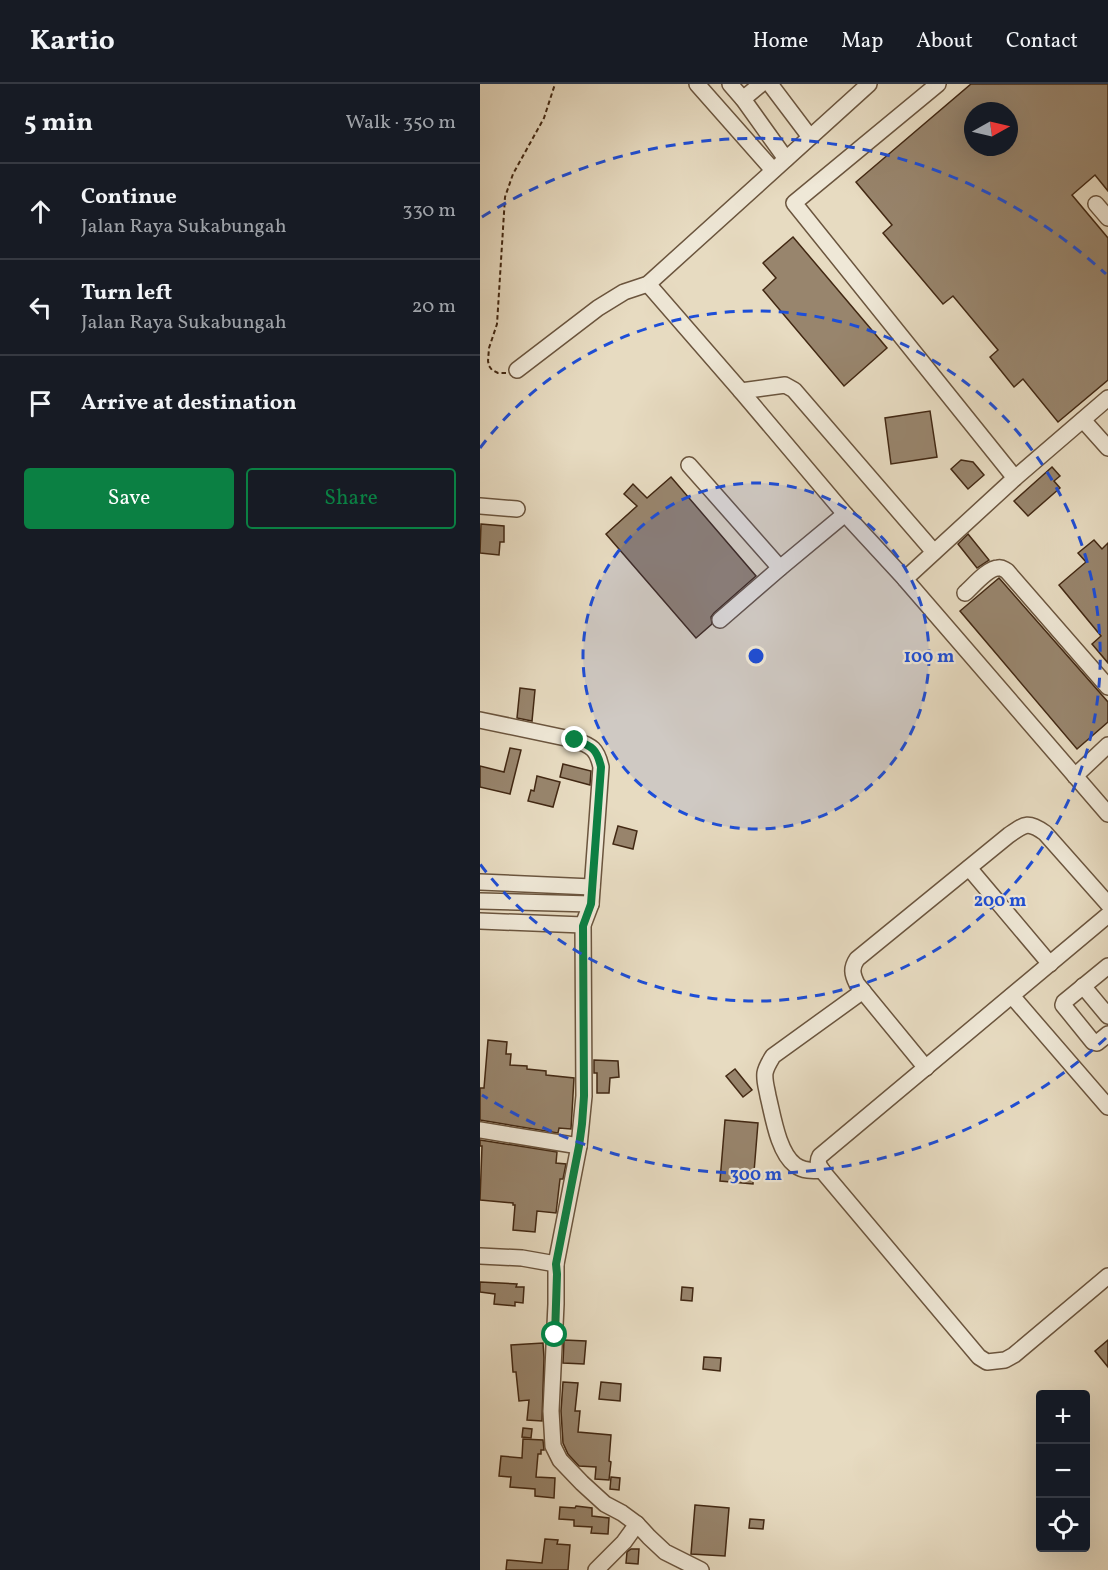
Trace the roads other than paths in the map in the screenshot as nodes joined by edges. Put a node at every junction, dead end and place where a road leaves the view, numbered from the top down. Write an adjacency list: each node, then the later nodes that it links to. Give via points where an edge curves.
1 (697, 84): 10 (street)
2 (730, 84): 7 (street)
3 (760, 84): 7 (street)
4 (770, 84): 8 (street)
5 (869, 84): 8 (street)
6 (938, 84): 20 (street, via 794,203)
7 (743, 99): 9 (street)
8 (810, 137): 9 (street)
9 (786, 159): 10 (street)
10 (773, 170): 13 (street)
11 (1096, 204): 12 (street)
12 (1108, 218)
13 (648, 284): 14 (street, via 624,292 598,308); 15 (street)
14 (518, 370)
15 (741, 391): 23 (street); 24 (street, via 785,385 794,390)
16 (1108, 398): 17 (street)
17 (1083, 420): 18 (street); 20 (street)
18 (1108, 448)
19 (689, 465): 25 (street)
20 (1015, 478): 24 (street)
21 (480, 506): 22 (street)
22 (516, 509)
23 (845, 514): 25 (street); 26 (street)
24 (934, 552): 26 (street)
25 (780, 568): 28 (street)
26 (905, 579): 32 (street)
27 (965, 592): 29 (street, via 997,567 1007,571)
28 (720, 621)
29 (1108, 687)
30 (480, 720): 36 (street, via 575,740 589,745 598,754 601,767)
31 (1108, 746): 32 (street)
32 (1075, 776): 33 (street)
33 (1108, 814)
34 (969, 868): 39 (street, via 1022,826 1035,825); 43 (street); 46 (street, via 857,959 853,976)
35 (480, 882): 36 (street)
36 (592, 887): 38 (street)
37 (480, 902): 38 (street)
38 (591, 904): 42 (street)
39 (1108, 904)
40 (1108, 915): 43 (street)
41 (480, 921): 42 (street)
42 (583, 926): 53 (street, via 584,1096)
43 (1050, 964): 47 (street)
44 (1106, 970): 45 (street)
45 (1083, 986): 48 (street); 49 (street, via 1063,1006 1093,1042)
46 (863, 991): 50 (street); 54 (street, via 779,1051 765,1073 774,1124 790,1159 810,1171)
47 (1012, 996): 50 (street); 51 (street)
48 (1108, 1016)
49 (1108, 1034)
50 (926, 1068): 54 (street, via 820,1156)
51 (1108, 1107)
52 (480, 1130): 53 (street)
53 (579, 1146): 56 (street)
54 (822, 1170): 57 (street, via 987,1362 1014,1355)
55 (480, 1256): 56 (street)
56 (556, 1264): 58 (street, via 553,1446 582,1483 605,1504)
57 (1108, 1276)
58 (637, 1524): 59 (street); 60 (street, via 665,1552)
59 (605, 1561)
60 (701, 1570)

